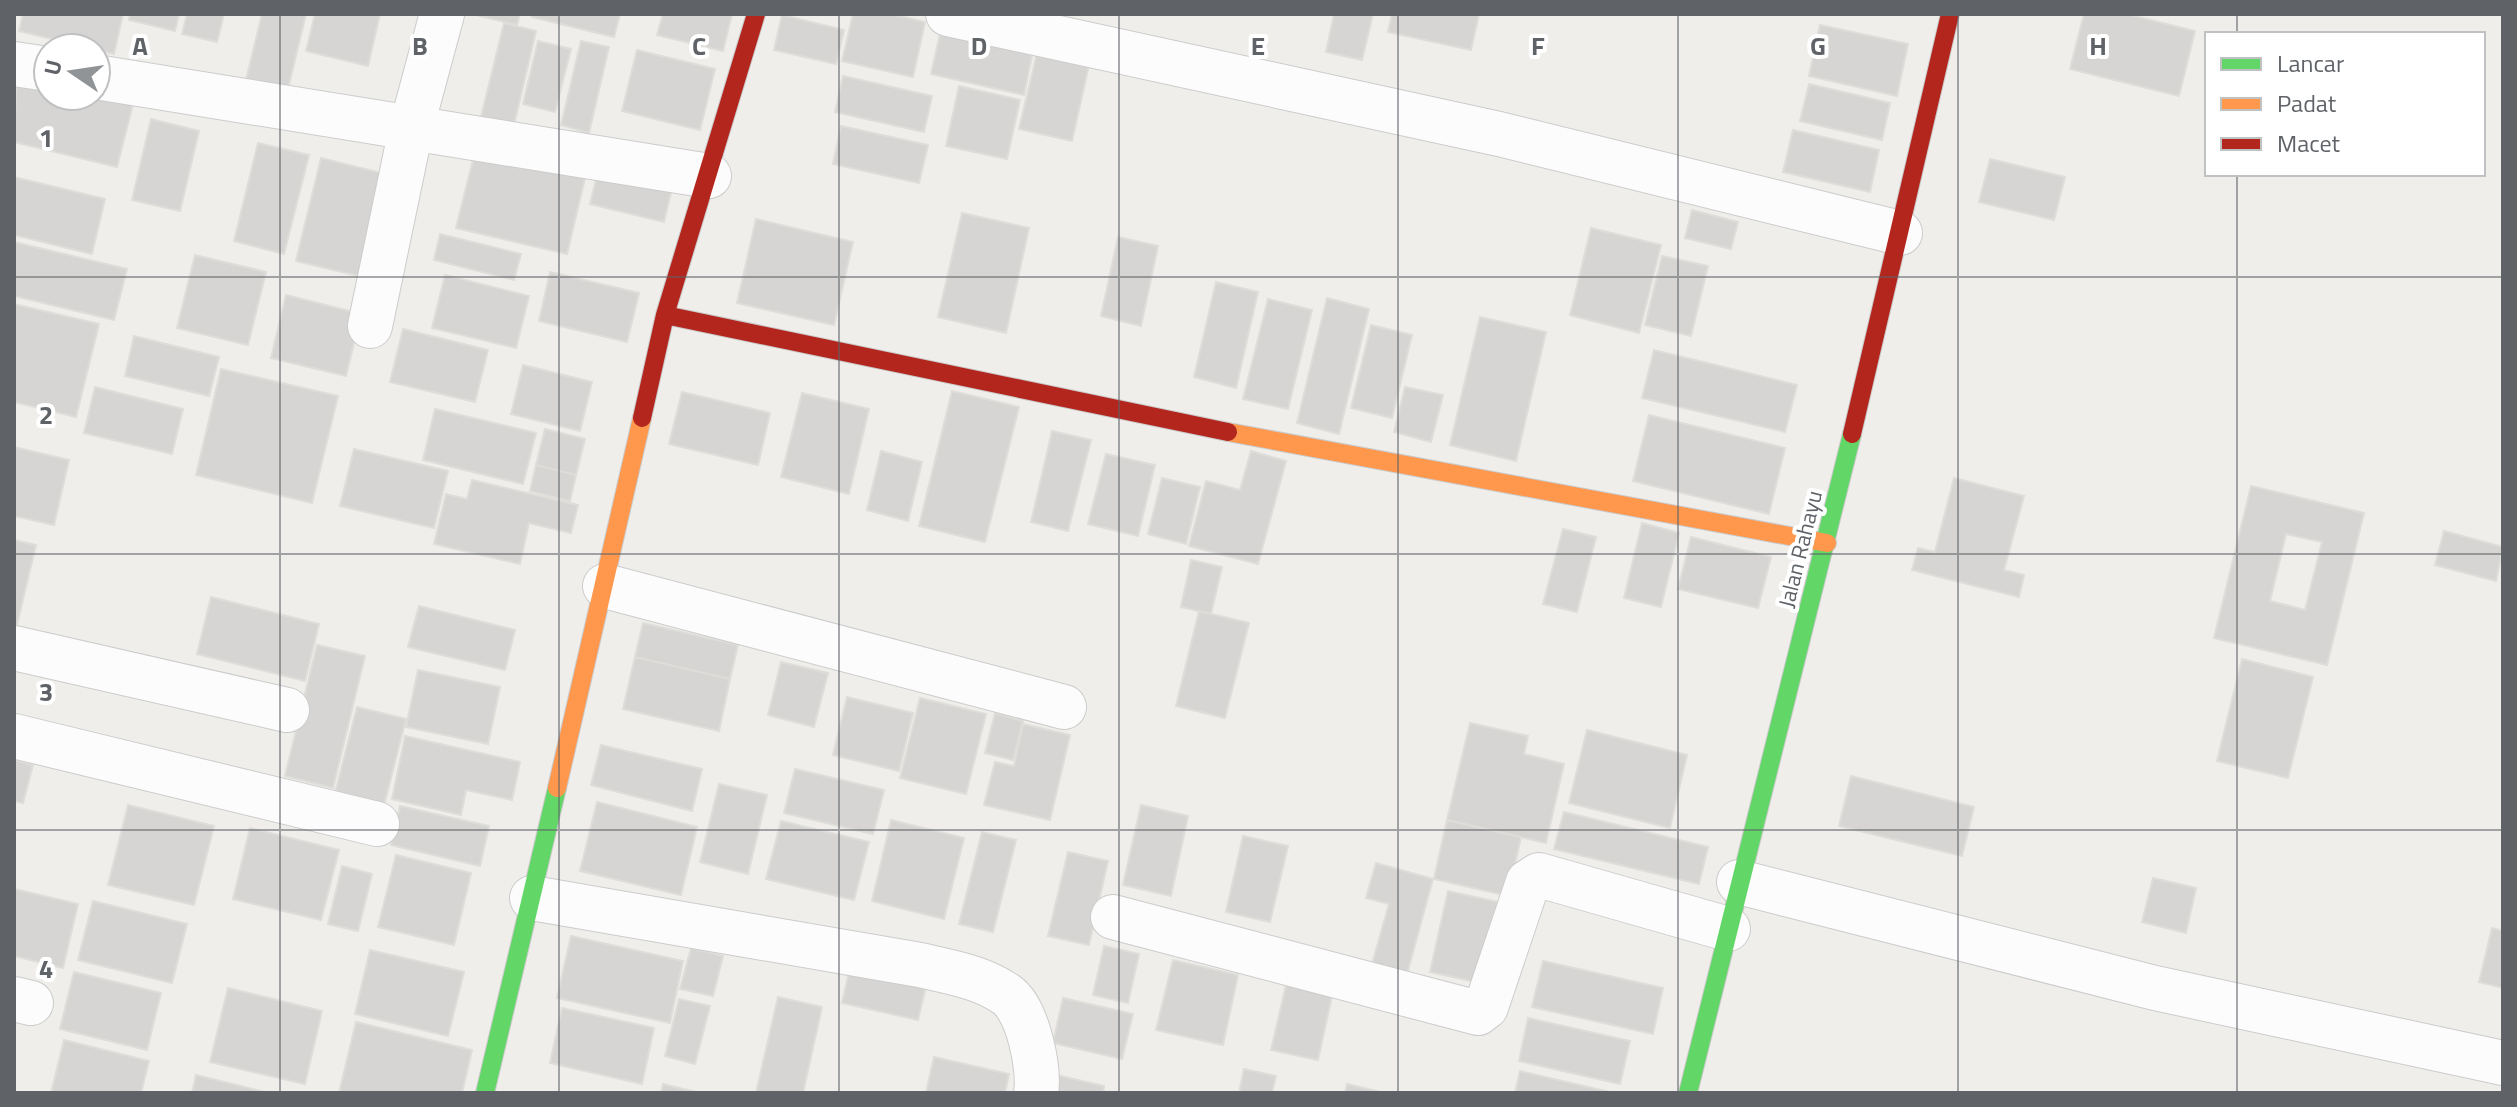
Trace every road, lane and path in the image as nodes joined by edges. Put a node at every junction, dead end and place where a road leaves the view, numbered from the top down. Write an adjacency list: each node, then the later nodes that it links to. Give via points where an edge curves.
1 (442, 14): 6 (street)
2 (756, 14): 7 (street)
3 (948, 14): 8 (street, via 1499,134)
4 (1950, 14): 8 (street, Jalan Rahayu)
5 (112, 80): 6 (street)
6 (411, 129): 7 (street); 10 (street)
7 (709, 176): 9 (street)
8 (1900, 233): 11 (street, Jalan Rahayu)
9 (665, 315): 11 (street, via 1207,429 1576,501); 12 (street)
10 (370, 326)
11 (1827, 543): 18 (street, Jalan Rahayu)
12 (605, 586): 14 (street); 19 (street)
13 (14, 648): 15 (street)
14 (1064, 707)
15 (287, 710)
16 (14, 736): 17 (street)
17 (377, 824)
18 (1739, 882): 21 (street, Jalan Rahayu); 22 (street, via 2155,988)
19 (532, 898): 23 (street); 24 (street, via 977,979 1010,997 1033,1042)
20 (1113, 917): 21 (street, via 1478,1013 1486,1007 1528,882 1539,875)
21 (1728, 929): 25 (street, Jalan Rahayu)
22 (2503, 1063)
23 (485, 1093)
24 (1036, 1093)
25 (1688, 1093)

